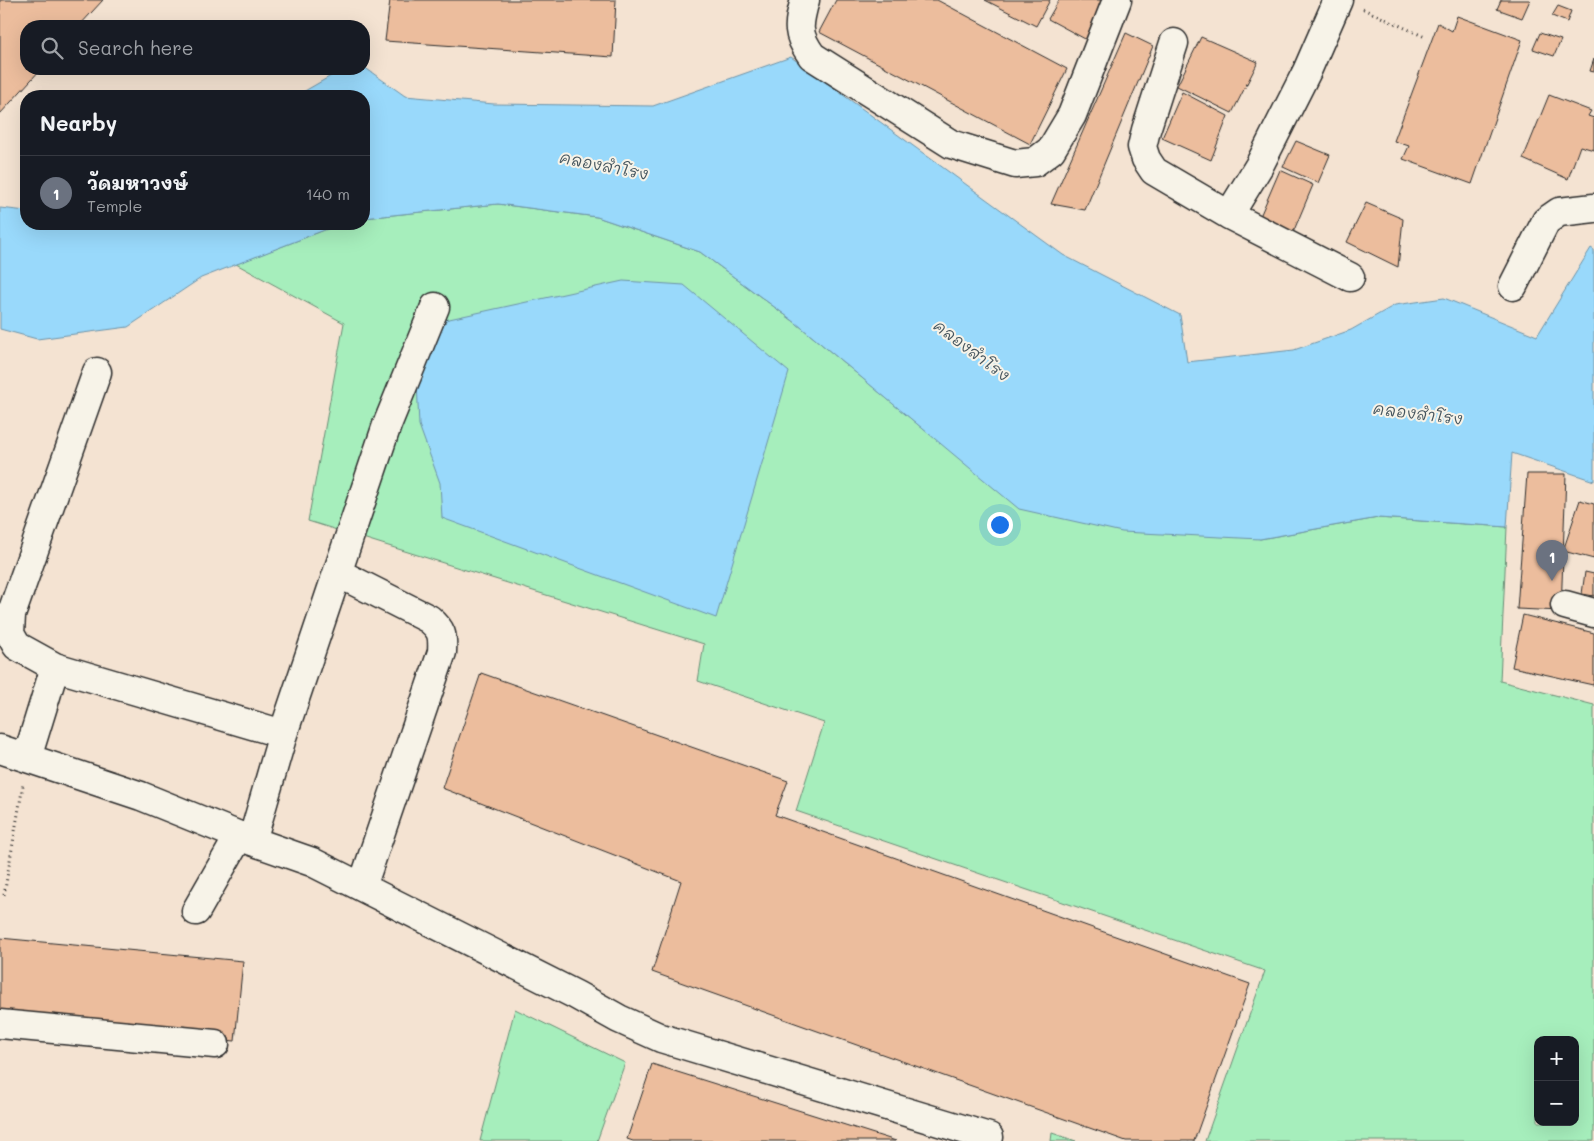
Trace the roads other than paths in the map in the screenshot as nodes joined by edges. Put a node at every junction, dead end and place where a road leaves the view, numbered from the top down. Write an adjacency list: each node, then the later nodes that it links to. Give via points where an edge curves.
1 (805, 0): 2 (street, via 798,23 803,43 812,56 952,144 1015,164 1035,162 1051,150 1072,115)
2 (1117, 0)
3 (1350, 4): 6 (street, via 1307,71)
4 (1174, 43): 6 (street, via 1142,147 1154,171)
5 (1594, 208): 8 (street, via 1560,212 1546,221)
6 (1230, 215): 7 (street)
7 (1350, 277)
8 (1513, 286)
9 (435, 307): 11 (street, via 387,425)
10 (97, 372): 14 (street, via 11,615 10,634 17,646)
11 (338, 573): 15 (street); 19 (street, via 429,619 439,627 443,638 442,652)
12 (1565, 605): 13 (street)
13 (1594, 613)
14 (55, 667): 15 (street); 17 (street)
15 (283, 734): 18 (street)
16 (0, 749): 17 (street)
17 (27, 758): 18 (street, via 141,796)
18 (246, 838): 19 (street, via 312,862); 20 (street)
19 (362, 888): 23 (street, via 661,1038)
20 (196, 911)
21 (0, 1024): 22 (street)
22 (214, 1044)
23 (989, 1137)

